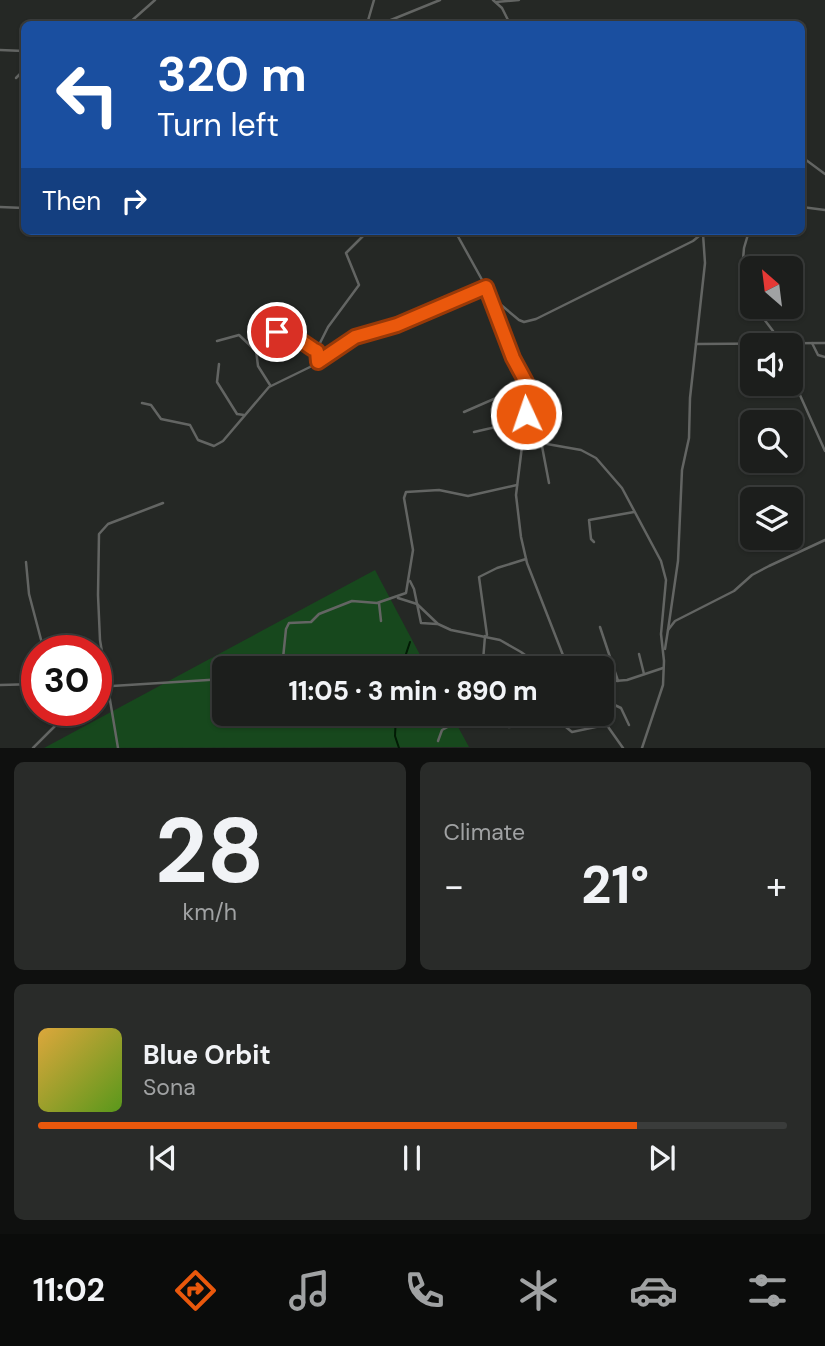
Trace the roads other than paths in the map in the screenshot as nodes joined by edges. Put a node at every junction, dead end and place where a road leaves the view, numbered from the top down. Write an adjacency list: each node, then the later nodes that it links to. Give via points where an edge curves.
1 (155, 0): 6 (street)
2 (374, 0): 7 (street)
3 (440, 0): 8 (street)
4 (519, 0): 5 (street)
5 (494, 1): 9 (street)
6 (131, 21)
7 (368, 21)
8 (388, 21)
9 (509, 21)
10 (0, 50): 11 (street)
11 (21, 51)
12 (21, 73): 13 (street)
13 (16, 78)
14 (805, 159): 15 (street)
15 (825, 174)
16 (0, 207): 18 (street)
17 (805, 207): 19 (street)
18 (21, 208)
19 (825, 210)
20 (364, 235): 35 (street, via 346,253 359,286 330,323)
21 (457, 235): 26 (street)
22 (699, 235): 27 (street, via 536,319 519,320)
23 (704, 235): 32 (street)
24 (748, 235): 25 (street)
25 (743, 256)
26 (486, 287): 27 (street); 37 (street, via 397,325 355,337)
27 (491, 296): 39 (street)
28 (217, 341): 34 (street, via 239,335)
29 (803, 343): 30 (street)
30 (812, 343): 31 (street); 36 (street, via 818,355)
31 (825, 343)
32 (696, 344): 33 (street); 68 (street)
33 (740, 344)
34 (256, 351): 35 (street, via 282,328); 40 (street, via 258,366)
35 (317, 351): 37 (street)
36 (825, 357)
37 (318, 362): 40 (street)
38 (219, 364): 47 (street, via 218,385 235,411)
39 (526, 385): 41 (street); 43 (street)
40 (271, 386): 47 (street)
41 (499, 396): 45 (street); 46 (street)
42 (800, 396): 52 (street)
43 (526, 402): 45 (street); 48 (street)
44 (142, 403): 47 (street, via 151,405 161,419 191,426 198,440 212,446)
45 (511, 407): 49 (street)
46 (464, 412)
47 (244, 415)
48 (526, 419): 49 (street); 51 (street); 54 (street)
49 (520, 421): 50 (street)
50 (474, 432)
51 (541, 441): 53 (street); 56 (street, via 596,458 618,483)
52 (825, 451)
53 (549, 483)
54 (517, 485): 59 (street); 61 (street, via 468,496 406,492 412,548)
55 (163, 503): 70 (street, via 108,524 99,534)
56 (634, 512): 58 (street, via 589,520); 72 (street, via 657,552 666,580)
57 (825, 540): 68 (street, via 756,573 730,593 675,621)
58 (594, 542)
59 (526, 559): 71 (street, via 479,577); 77 (street)
60 (26, 562): 69 (street)
61 (409, 578): 62 (street, via 408,591); 64 (street)
62 (397, 598): 63 (street); 64 (street)
63 (379, 603): 65 (street); 74 (street, via 352,601 311,622 289,623)
64 (417, 604): 66 (street); 66 (street, via 421,622)
65 (381, 621)
66 (438, 624): 71 (street)
67 (600, 627): 82 (street)
68 (668, 630): 72 (street)
69 (40, 635)
70 (101, 635)
71 (486, 636): 75 (street); 76 (street)
72 (664, 652): 78 (street)
73 (639, 653): 79 (street)
74 (283, 656)
75 (484, 656)
76 (526, 656)
77 (563, 656)
78 (664, 667): 79 (street); 98 (street, via 662,690)
79 (644, 674): 82 (street)
80 (212, 680): 85 (street)
81 (614, 681): 82 (street)
82 (618, 681)
83 (21, 684): 84 (street)
84 (0, 685)
85 (112, 685)
86 (614, 705): 88 (street)
87 (112, 710): 96 (street)
88 (629, 724)
89 (55, 726): 95 (street)
90 (450, 726): 94 (street, via 442,730)
91 (565, 726): 92 (street, via 572,732)
92 (601, 726)
93 (607, 726): 97 (street)
94 (438, 741)
95 (33, 747)
96 (118, 747)
97 (623, 747)
98 (642, 747)

